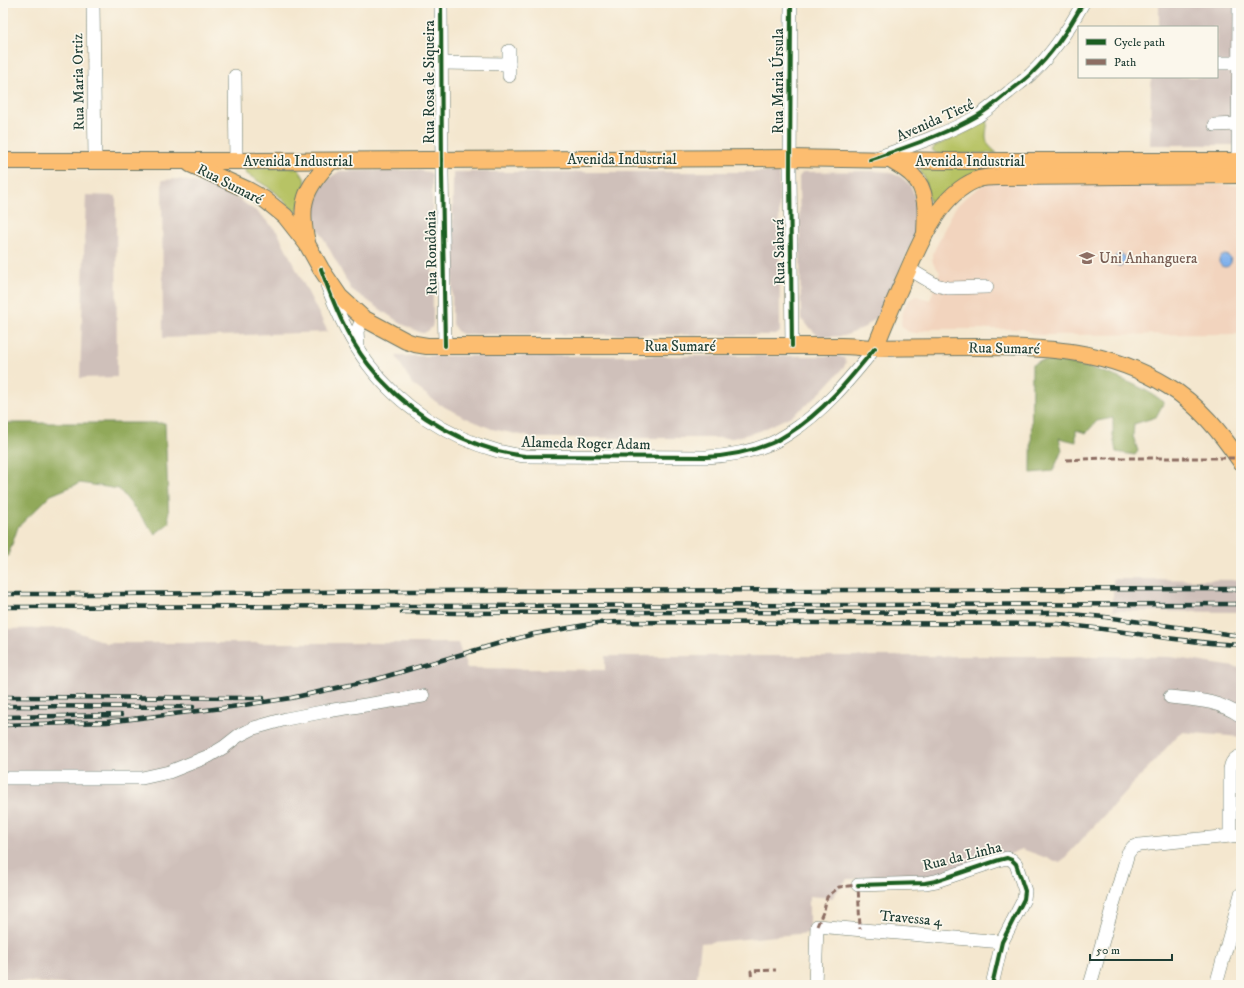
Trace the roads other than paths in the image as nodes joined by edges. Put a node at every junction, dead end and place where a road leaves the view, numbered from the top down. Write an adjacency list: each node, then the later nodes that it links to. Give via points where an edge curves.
1 (93, 3): 18 (street, Rua Maria Ortiz)
2 (441, 3): 6 (street, Rua Rosa de Siqueira)
3 (791, 3): 13 (street, Rua Maria Úrsula)
4 (1083, 3): 15 (street, Avenida Tietê, via 1045,59 998,102 940,134)
5 (1239, 3): 8 (street)
6 (441, 63): 9 (street); 14 (street, Rua Rosa de Siqueira)
7 (1218, 63): 8 (street)
8 (1239, 63): 11 (street)
9 (509, 64)
10 (235, 76): 20 (street)
11 (1238, 124): 12 (street); 22 (street)
12 (1214, 125)
13 (790, 158): 14 (main road, Avenida Industrial); 15 (main road, Avenida Industrial); 32 (street, Rua Sabará)
14 (442, 160): 21 (main road, Avenida Industrial); 31 (street, Rua Rondônia)
15 (870, 160): 16 (main road, Avenida Industrial)
16 (890, 160): 22 (main road, Avenida Industrial); 24 (main road, Alameda Roger Adam, via 920,183 926,216)
17 (3, 161): 18 (main road, Avenida Industrial)
18 (95, 161): 19 (main road, Avenida Industrial)
19 (183, 161): 20 (main road, Avenida Industrial); 25 (main road, Rua Sumaré, via 248,190 264,200 284,216)
20 (236, 161): 21 (main road, Avenida Industrial)
21 (331, 161): 25 (main road, Rua Sumaré, via 313,182 303,207)
22 (1240, 165): 23 (main road, Avenida Industrial)
23 (1000, 177): 24 (main road, Alameda Roger Adam, via 976,180 957,193 936,216)
24 (925, 234): 27 (main road, Alameda Roger Adam)
25 (307, 244): 26 (main road, Rua Sumaré)
26 (320, 269): 29 (main road, Rua Sumaré, via 340,297); 36 (street, Alameda Roger Adam, via 339,314)
27 (909, 269): 28 (street, via 936,285 948,288); 30 (main road, Alameda Roger Adam)
28 (987, 287)
29 (363, 318): 31 (main road, Rua Sumaré, via 410,342); 36 (street, via 356,337)
30 (885, 322): 33 (main road, via 859,340); 34 (main road, via 890,338); 35 (main road, Alameda Roger Adam)
31 (444, 346): 32 (main road, Rua Sumaré)
32 (792, 346): 33 (main road, Rua Sumaré)
33 (841, 346): 35 (main road, Rua Sumaré)
34 (905, 347): 35 (main road, Rua Sumaré); 37 (main road, Rua Sumaré, via 1026,347 1062,350 1119,363 1140,371 1179,393 1213,426)
35 (875, 348): 36 (street, Alameda Roger Adam, via 830,400 800,426 773,443 749,451 706,457 525,456 498,451 455,435 405,403 378,376)
36 (358, 349)
37 (1241, 462)
38 (423, 696): 42 (street, via 327,711 254,728 203,759 169,772 142,778)
39 (1170, 697): 40 (street, via 1219,704)
40 (1241, 716)
41 (1241, 756): 43 (street, via 1233,760 1230,769)
42 (3, 778)
43 (1236, 836): 49 (street, via 1133,847 1128,853)
44 (858, 885): 46 (street, Rua da Linha, via 925,883 1007,858 1016,864 1025,891 1024,899)
45 (1241, 894): 50 (street)
46 (1002, 942): 47 (street, Travessa 4, via 817,926); 48 (street, Rua da Linha)
47 (815, 985)
48 (992, 985)
49 (1090, 985)
50 (1216, 985)

